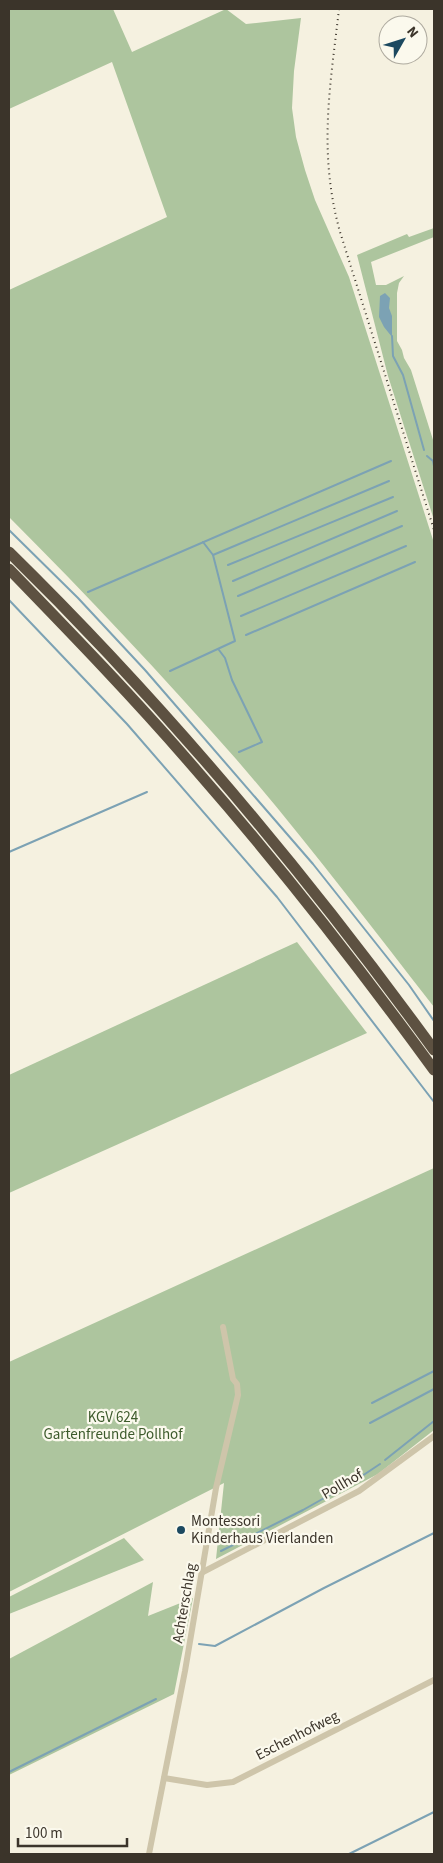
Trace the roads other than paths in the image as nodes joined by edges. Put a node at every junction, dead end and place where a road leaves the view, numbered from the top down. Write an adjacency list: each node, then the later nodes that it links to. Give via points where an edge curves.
1 (9, 552): 3 (highway, via 212,770 331,914)
2 (9, 570): 4 (highway, via 197,770 322,921)
3 (434, 1050)
4 (434, 1070)
5 (223, 1327): 7 (street, Achterschlag, via 238,1395 216,1488)
6 (434, 1436): 7 (street, Pollhof, via 359,1491)
7 (203, 1572): 9 (street, Achterschlag)
8 (434, 1680): 9 (street, Eschenhofweg, via 233,1782 207,1785)
9 (164, 1778): 10 (street, Achterschlag)
10 (148, 1854)

